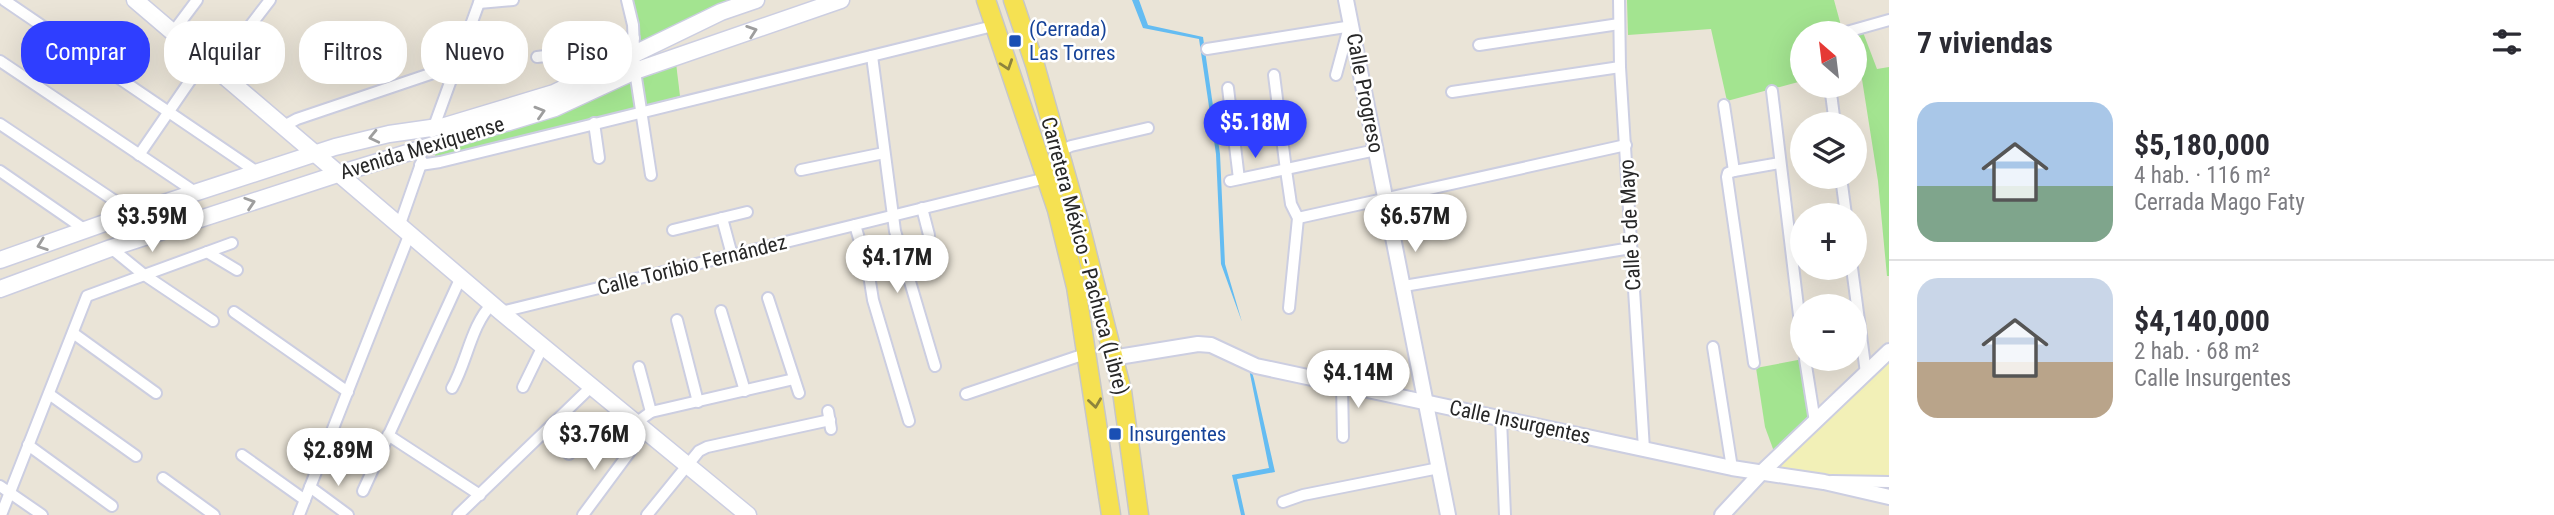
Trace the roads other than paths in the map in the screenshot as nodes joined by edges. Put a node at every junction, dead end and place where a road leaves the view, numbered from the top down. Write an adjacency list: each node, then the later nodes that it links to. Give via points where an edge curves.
1 (4, 0): 41 (street)
2 (135, 0): 18 (main road)
3 (197, 0): 15 (street)
4 (270, 0): 16 (street)
5 (513, 0): 13 (street)
6 (627, 0): 24 (street)
7 (756, 0): 24 (main road, Avenida Mexiquense)
8 (841, 0): 30 (main road, Avenida Mexiquense, one-way to 8)
9 (986, 0): 20 (main road, Carretera México - Pachuca (Libre))
10 (1013, 0): 52 (main road, Carretera México - Pachuca (Libre))
11 (1346, 0): 21 (street, Calle Progreso)
12 (1619, 0): 19 (street, Calle 5 de Mayo)
13 (479, 1): 17 (street)
14 (1889, 20): 22 (street)
15 (181, 21)
16 (251, 21)
17 (472, 21)
18 (164, 24)
19 (1619, 24): 23 (street); 29 (street, Calle 5 de Mayo)
20 (993, 26): 26 (street); 65 (main road, Carretera México - Pachuca (Libre), one-way to 65)
21 (1351, 26): 25 (street); 32 (street); 50 (street, Calle Progreso)
22 (1867, 26)
23 (1479, 45)
24 (635, 46): 27 (street, via 621,43); 30 (street); 47 (main road, Avenida Mexiquense, via 554,93)
25 (1207, 49)
26 (872, 56): 42 (street); 53 (street)
27 (537, 57)
28 (0, 61): 54 (street)
29 (1620, 67): 39 (street); 49 (street, Calle 5 de Mayo)
30 (635, 71): 42 (street); 48 (main road, Avenida Mexiquense, one-way to 30, via 555,108)
31 (1274, 75): 59 (street)
32 (1336, 75)
33 (421, 76): 45 (street)
34 (192, 84): 41 (street)
35 (235, 84): 45 (main road)
36 (450, 84): 47 (street)
37 (1228, 88): 59 (street, via 1235,180)
38 (1772, 91): 56 (street)
39 (1452, 92)
40 (1724, 105): 61 (street)
41 (168, 110): 54 (street); 62 (street)
42 (641, 112): 44 (street); 64 (street)
43 (0, 124): 70 (street)
44 (594, 124): 55 (street); 57 (street)
45 (284, 126): 51 (main road)
46 (1148, 128): 52 (street)
47 (433, 129): 48 (street); 51 (main road, Avenida Mexiquense, one-way to 51, via 389,134)
48 (428, 145): 57 (street); 63 (main road, Avenida Mexiquense)
49 (1626, 145): 67 (street); 81 (street, Calle 5 de Mayo)
50 (1376, 150): 59 (street); 67 (street, Calle Progreso)
51 (316, 152): 62 (main road, Avenida Mexiquense); 63 (main road)
52 (1058, 152): 104 (main road, Carretera México - Pachuca (Libre))
53 (884, 153): 58 (street); 71 (street)
54 (139, 155): 66 (street)
55 (599, 158)
56 (1780, 163): 61 (street); 91 (street)
57 (420, 165): 76 (street)
58 (801, 170)
59 (1286, 170): 73 (street)
60 (0, 171): 75 (street)
61 (1734, 171): 105 (street, via 1727,177)
62 (257, 172): 66 (main road, Avenida Mexiquense)
63 (338, 174): 76 (main road); 80 (main road, Avenida Mexiquense, one-way to 63)
64 (650, 176)
65 (1046, 178): 68 (street, Calle Toribio Fernández); 103 (main road, Carretera México - Pachuca (Libre), via 1076,287)
66 (195, 192): 70 (main road, Avenida Mexiquense)
67 (1386, 198): 73 (street); 89 (street, Calle Progreso)
68 (922, 208): 71 (street, Calle Toribio Fernández); 78 (street)
69 (747, 212): 72 (street)
70 (133, 213): 75 (main road, Avenida Mexiquense)
71 (892, 216): 74 (street, Calle Toribio Fernández); 106 (street)
72 (722, 218): 77 (street); 83 (street)
73 (1298, 218): 94 (street)
74 (855, 225): 83 (street, Calle Toribio Fernández); 126 (street)
75 (84, 229): 84 (main road, Avenida Mexiquense, one-way to 84)
76 (405, 229): 87 (main road); 116 (street)
77 (673, 230)
78 (929, 235)
79 (232, 243): 82 (street)
80 (111, 248): 86 (street); 90 (main road, Avenida Mexiquense)
81 (1631, 248): 89 (street); 133 (street, Calle 5 de Mayo)
82 (206, 252): 85 (street); 86 (street)
83 (732, 255): 93 (street, Calle Toribio Fernández)
84 (0, 260)
85 (237, 270)
86 (143, 274): 98 (street); 99 (street, via 87,296)
87 (461, 277): 93 (main road); 130 (street)
88 (1854, 280): 109 (street)
89 (1404, 286): 121 (street, Calle Progreso)
90 (0, 289)
91 (1796, 294)
92 (768, 298): 110 (street)
93 (496, 308): 100 (main road); 114 (street, via 483,312)
94 (1289, 308)
95 (722, 311): 115 (street)
96 (234, 312): 116 (street)
97 (677, 320): 122 (street)
98 (213, 321)
99 (73, 333): 117 (street); 119 (street)
100 (543, 346): 112 (main road); 113 (street)
101 (1713, 346): 139 (street)
102 (1889, 351): 109 (street)
103 (1088, 353): 120 (street); 162 (main road, Carretera México - Pachuca (Libre), one-way to 162)
104 (1112, 358): 111 (street, Calle Insurgentes, via 1212,345 1256,366); 163 (main road, Carretera México - Pachuca (Libre), via 1122,391)
105 (1754, 363)
106 (935, 366)
107 (639, 367): 123 (street)
108 (1807, 371): 127 (street)
109 (1866, 373): 127 (street)
110 (794, 379): 115 (street); 118 (street)
111 (1342, 384): 121 (street, Calle Insurgentes); 131 (street)
112 (592, 386): 128 (main road); 129 (street)
113 (523, 387)
114 (452, 388)
115 (745, 391): 122 (street)
116 (348, 392): 145 (street)
117 (156, 393)
118 (799, 393)
119 (49, 394): 132 (street); 136 (street)
120 (966, 394)
121 (1427, 401): 124 (street, Calle Insurgentes); 138 (street, Calle Progreso)
122 (698, 402): 123 (street)
123 (651, 412): 128 (street)
124 (1501, 419): 133 (street, Calle Insurgentes); 165 (street)
125 (830, 420): 137 (street, via 707,447)
126 (909, 421)
127 (1815, 422): 140 (street)
128 (642, 426): 137 (main road); 159 (street)
129 (546, 431): 134 (street); 148 (street)
130 (388, 435): 146 (street); 148 (street)
131 (1343, 437)
132 (28, 445): 147 (street); 152 (street)
133 (1644, 449): 139 (street, Calle Insurgentes)
134 (569, 454)
135 (242, 455): 150 (street)
136 (136, 456)
137 (689, 465): 160 (street); 161 (main road)
138 (1438, 468): 151 (street); 164 (street, Calle Progreso)
139 (1732, 468): 140 (street, Calle Insurgentes)
140 (1762, 472): 142 (street, Calle Insurgentes); 166 (street)
141 (163, 478): 155 (street)
142 (1824, 482): 143 (street); 149 (street, Calle Insurgentes)
143 (1889, 482)
144 (0, 486): 147 (street)
145 (310, 487): 150 (street); 157 (street)
146 (363, 491)
147 (10, 493): 153 (street); 154 (street)
148 (480, 495): 158 (street)
149 (1889, 497)
150 (305, 500): 156 (street)
151 (1283, 502)
152 (112, 506)
153 (1, 515)
154 (42, 515)
155 (214, 515)
156 (299, 515)
157 (348, 515)
158 (458, 515)
159 (583, 515)
160 (647, 515)
161 (748, 515)
162 (1111, 515)
163 (1139, 515)
164 (1448, 515)
165 (1505, 515)
166 (1722, 515)

